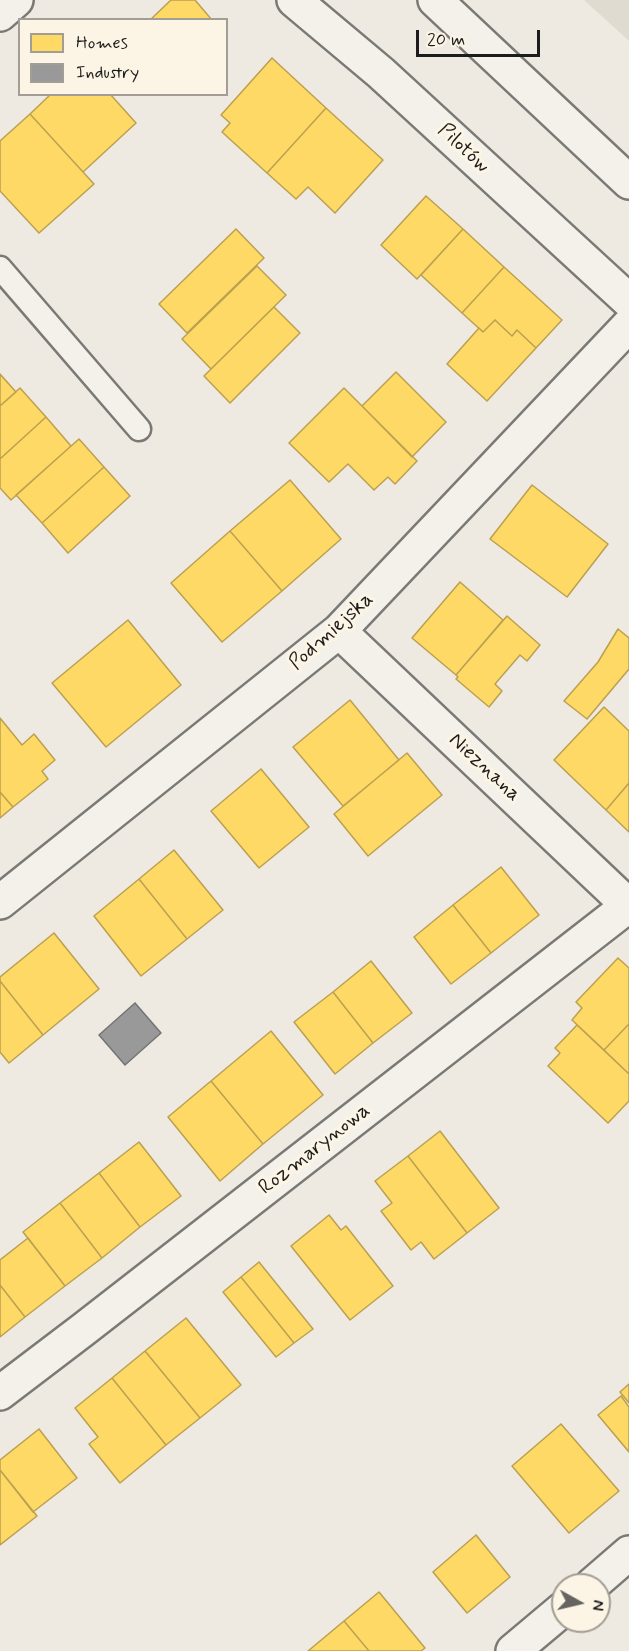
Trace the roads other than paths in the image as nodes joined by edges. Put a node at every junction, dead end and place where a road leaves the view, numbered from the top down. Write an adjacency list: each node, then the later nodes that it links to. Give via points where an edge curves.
1 (16, 0): 4 (street)
2 (294, 0): 7 (street, Pilotów, via 381,73)
3 (435, 0): 5 (street)
4 (0, 14)
5 (629, 182)
6 (0, 268): 9 (lane)
7 (629, 301)
8 (629, 325): 10 (street, Podmiejska)
9 (139, 429)
10 (339, 631): 11 (street, Podmiejska); 12 (street, Nieznana)
11 (0, 902)
12 (629, 905): 13 (street, Rozmarynowa)
13 (0, 1393)
14 (629, 1553): 15 (street)
15 (606, 1573)
16 (551, 1619): 17 (street)
17 (513, 1651)

